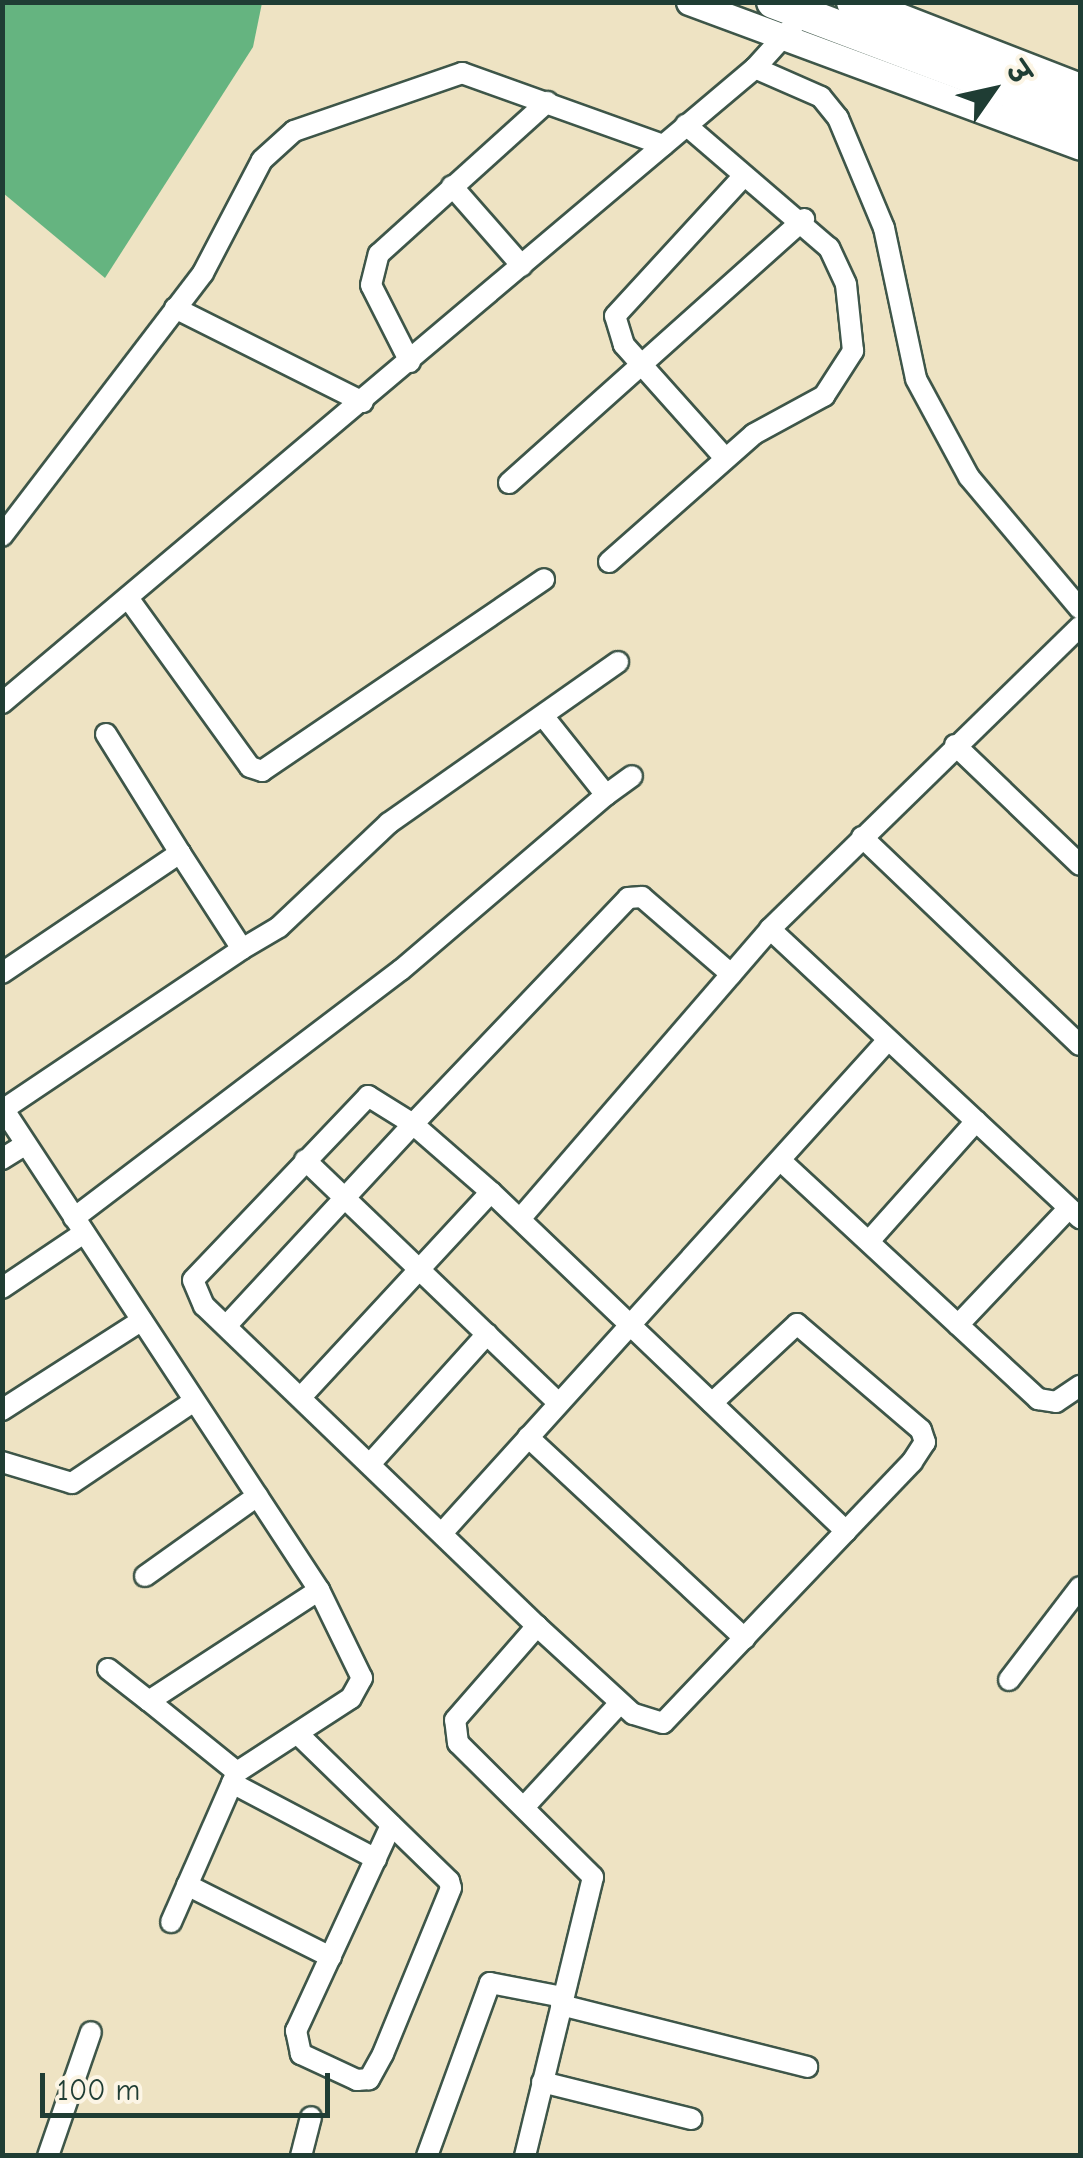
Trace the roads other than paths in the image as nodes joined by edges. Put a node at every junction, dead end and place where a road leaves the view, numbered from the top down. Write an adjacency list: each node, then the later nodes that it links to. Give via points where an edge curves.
1 (688, 2): 3 (street)
2 (852, 2): 5 (main road)
3 (791, 14): 4 (street); 7 (main road); 10 (street)
4 (755, 68): 8 (street); 25 (street, via 821,97 838,118 884,228 924,394 969,476)
5 (1080, 90)
6 (547, 102): 9 (street); 12 (street); 15 (street, via 456,73 294,131 262,160 228,236)
7 (1080, 118)
8 (686, 125): 9 (street); 11 (street)
9 (662, 145): 14 (street)
10 (1080, 147)
11 (742, 178): 13 (street); 17 (street, via 616,308 620,339)
12 (452, 186): 14 (street); 16 (street, via 378,254 373,271)
13 (804, 220): 17 (street); 19 (street, via 846,284 854,321 848,368 824,396)
14 (522, 266): 16 (street)
15 (175, 308): 18 (street); 21 (street)
16 (410, 362): 18 (street)
17 (644, 368): 19 (street); 20 (street)
18 (363, 402): 24 (street)
19 (725, 458): 22 (street)
20 (509, 483)
21 (2, 536)
22 (609, 562)
23 (544, 579): 24 (street, via 262,771 250,767)
24 (131, 602): 28 (street)
25 (1080, 609)
26 (1080, 626): 31 (street)
27 (618, 662): 29 (street)
28 (2, 704)
29 (544, 718): 33 (street); 38 (street, via 389,823 279,927)
30 (106, 734): 35 (street)
31 (955, 744): 34 (street); 36 (street)
32 (632, 776): 33 (street)
33 (606, 795): 54 (street, via 401,970)
34 (862, 837): 37 (street); 42 (street)
35 (180, 854): 38 (street); 39 (street)
36 (1080, 865)
37 (770, 929): 40 (street); 41 (street)
38 (242, 949): 43 (street)
39 (2, 973)
40 (731, 974): 45 (street, via 642,897 628,898); 53 (street)
41 (888, 1040): 44 (street); 49 (street)
42 (1080, 1045)
43 (3, 1108): 46 (street)
44 (976, 1121): 52 (street); 55 (street)
45 (413, 1124): 48 (street, via 368,1096); 50 (street); 51 (street)
46 (26, 1144): 47 (street); 54 (street)
47 (2, 1159)
48 (304, 1160): 51 (street); 60 (street, via 193,1280)
49 (780, 1160): 55 (street); 59 (street)
50 (491, 1192): 53 (street); 56 (street)
51 (345, 1199): 56 (street); 60 (street)
52 (1075, 1213): 61 (street)
53 (520, 1219): 59 (street)
54 (79, 1225): 57 (street); 58 (street)
55 (871, 1240): 61 (street)
56 (419, 1269): 62 (street); 64 (street)
57 (2, 1288)
58 (142, 1320): 66 (street); 68 (street)
59 (630, 1323): 65 (street); 67 (street)
60 (227, 1325): 64 (street)
61 (958, 1325): 63 (street, via 1038,1399 1056,1402)
62 (487, 1334): 65 (street); 71 (street)
63 (1080, 1386)
64 (302, 1396): 71 (street)
65 (556, 1400): 69 (street)
66 (194, 1401): 70 (street, via 72,1484); 72 (street)
67 (712, 1402): 74 (street); 74 (street, via 797,1324 920,1430 920,1451)
68 (2, 1410)
69 (528, 1437): 73 (street); 79 (street)
70 (2, 1462)
71 (370, 1464): 73 (street)
72 (258, 1496): 75 (street); 77 (street)
73 (443, 1532): 78 (street)
74 (846, 1532): 79 (street)
75 (145, 1576)
76 (1080, 1587): 81 (street)
77 (319, 1590): 82 (street); 84 (street, via 362,1683)
78 (537, 1626): 83 (street); 86 (street, via 454,1720 458,1743)
79 (744, 1638): 83 (street, via 663,1723 650,1725)
80 (108, 1669): 82 (street)
81 (1009, 1680)
82 (148, 1701): 85 (street)
83 (620, 1703): 86 (street)
84 (298, 1734): 85 (street); 87 (street)
85 (235, 1778): 88 (street); 89 (street)
86 (524, 1806): 92 (street, via 593,1877)
87 (391, 1825): 88 (street); 91 (street, via 449,1881 450,1896 384,2054 363,2080 296,2048)
88 (376, 1858): 91 (street)
89 (187, 1884): 90 (street); 91 (street)
90 (171, 1922)
91 (331, 1957)
92 (562, 2001): 94 (street); 95 (street); 100 (street, via 490,1983)
93 (91, 2032): 98 (street)
94 (807, 2067)
95 (542, 2082): 97 (street); 101 (street)
96 (311, 2118): 99 (street)
97 (692, 2120)
98 (48, 2156)
99 (302, 2156)
100 (427, 2156)
101 (526, 2156)

